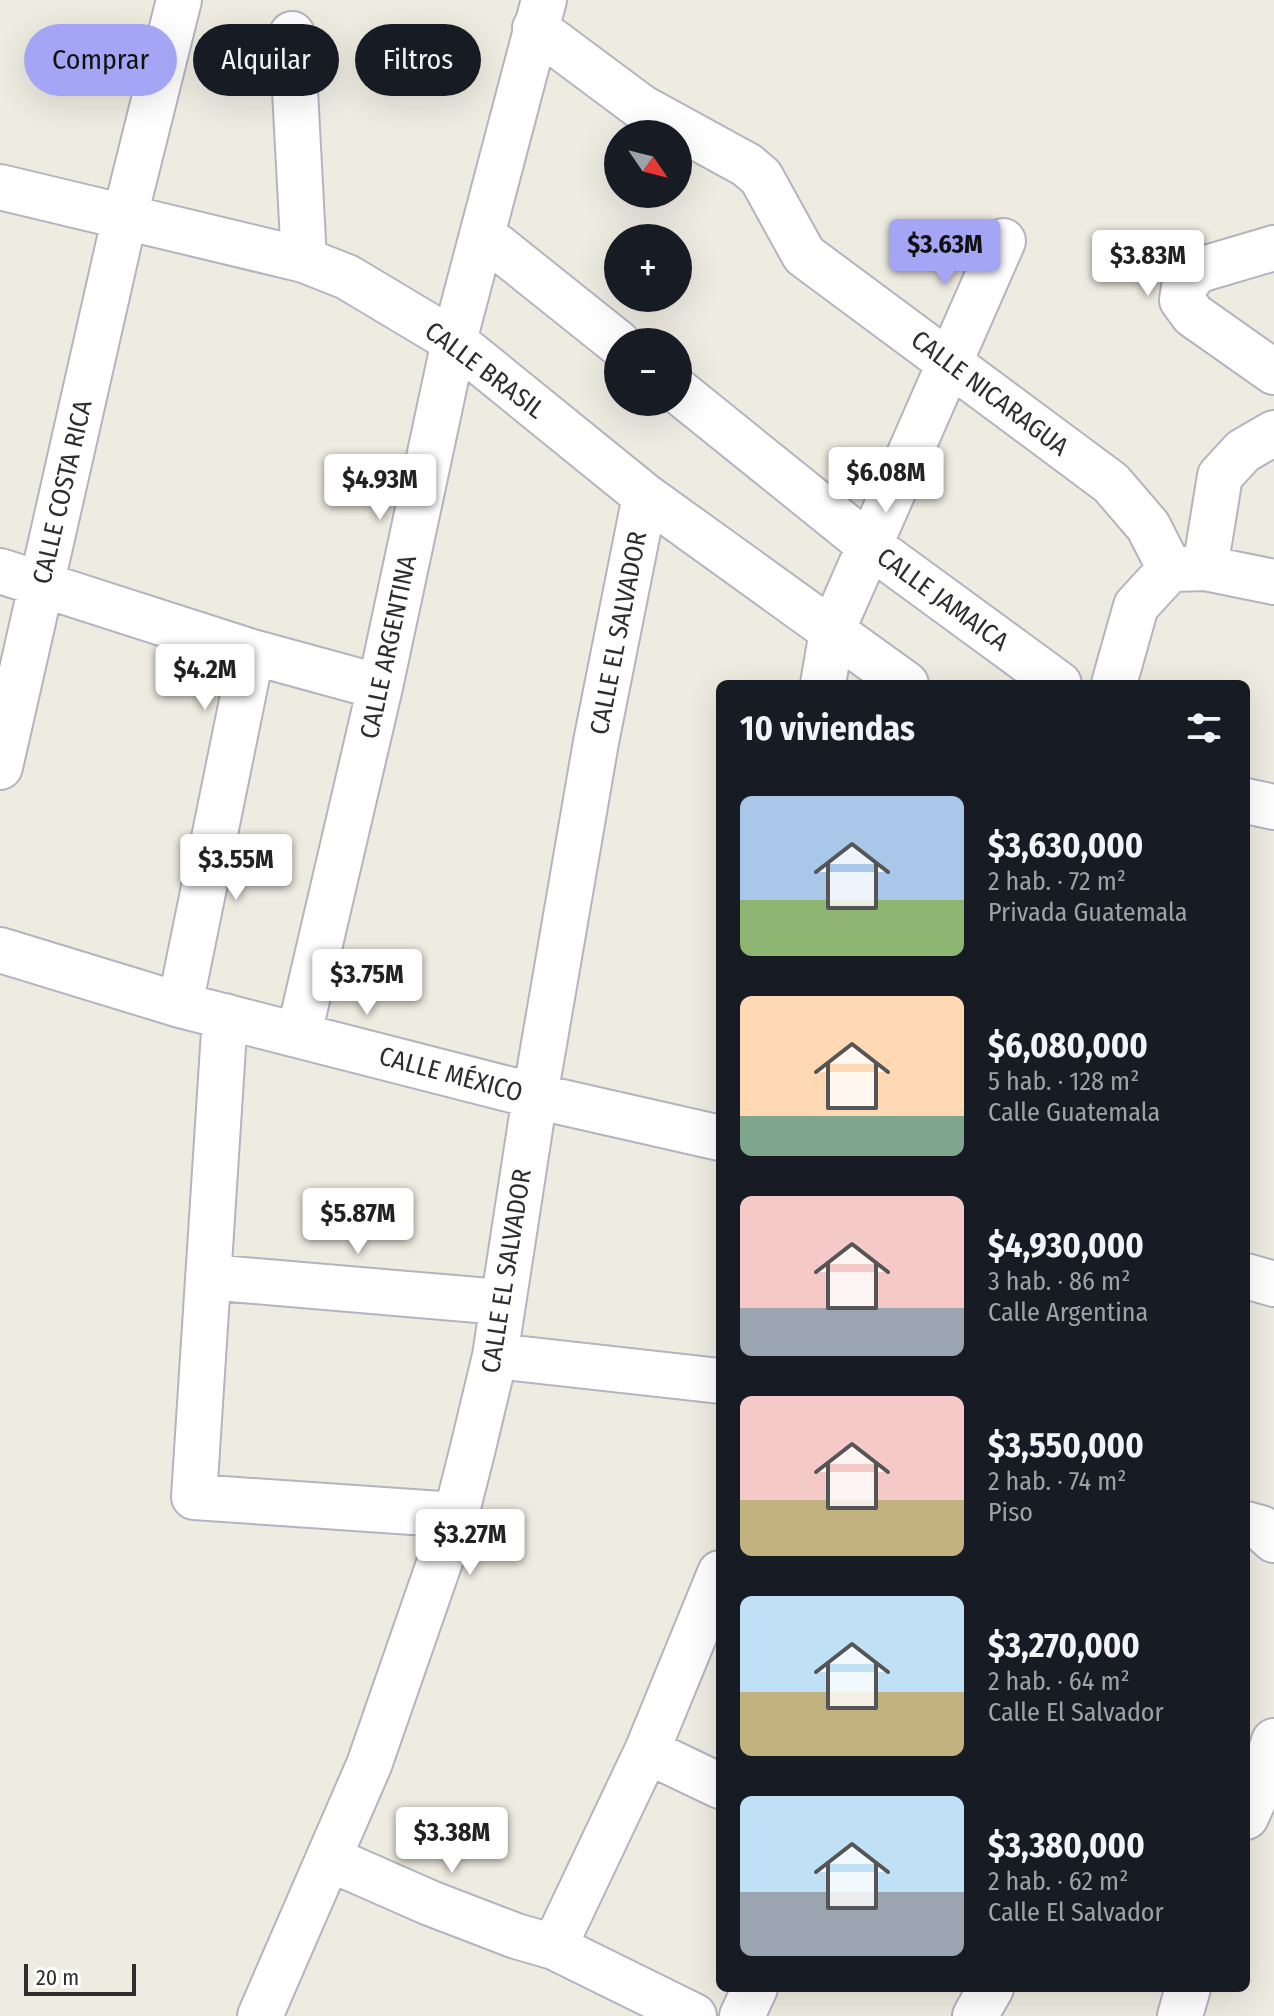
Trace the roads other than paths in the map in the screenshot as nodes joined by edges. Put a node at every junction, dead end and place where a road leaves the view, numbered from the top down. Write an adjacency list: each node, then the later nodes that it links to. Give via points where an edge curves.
1 (179, 0): 5 (street, CALLE COSTA RICA)
2 (540, 14): 6 (street, CALLE ARGENTINA); 12 (street, CALLE NICARAGUA, via 641,107 747,165 761,177 804,255)
3 (295, 96): 9 (street)
4 (0, 187): 5 (street, CALLE BRASIL)
5 (125, 216): 9 (street, CALLE BRASIL); 21 (street, CALLE COSTA RICA)
6 (483, 235): 10 (street); 11 (street, CALLE ARGENTINA)
7 (1003, 241): 12 (street)
8 (1274, 248): 13 (street, via 1196,271 1182,300 1193,315)
9 (304, 260): 11 (street, CALLE BRASIL, via 347,277)
10 (604, 332)
11 (454, 341): 16 (street, CALLE BRASIL); 28 (street, CALLE ARGENTINA)
12 (949, 361): 17 (street); 18 (street, CALLE NICARAGUA, via 1111,483)
13 (1274, 372)
14 (692, 402): 17 (street, CALLE JAMAICA)
15 (1274, 433): 18 (street, via 1243,451 1220,476)
16 (645, 496): 22 (street, CALLE BRASIL); 36 (street, CALLE EL SALVADOR)
17 (869, 545): 22 (street); 26 (street, CALLE JAMAICA)
18 (1188, 569): 20 (street); 27 (street, via 1136,606)
19 (0, 571): 21 (street)
20 (1274, 582)
21 (41, 583): 23 (street); 29 (street, CALLE COSTA RICA)
22 (832, 631): 24 (street); 25 (street, CALLE BRASIL)
23 (252, 652): 28 (street); 33 (street)
24 (824, 680)
25 (900, 680)
26 (1054, 680)
27 (1115, 680)
28 (380, 687): 35 (street, CALLE ARGENTINA)
29 (0, 767)
30 (1250, 802): 31 (street)
31 (1274, 807)
32 (0, 950): 33 (street, CALLE MÉXICO)
33 (180, 1005): 34 (street, CALLE MÉXICO)
34 (225, 1016): 35 (street, CALLE MÉXICO); 38 (street)
35 (299, 1034): 36 (street, CALLE MÉXICO)
36 (535, 1096): 37 (street, CALLE MÉXICO); 41 (street, CALLE EL SALVADOR)
37 (716, 1137)
38 (208, 1277): 41 (street); 44 (street, via 194,1497)
39 (1250, 1277): 40 (street)
40 (1274, 1284)
41 (501, 1302): 42 (street, CALLE EL SALVADOR)
42 (495, 1356): 43 (street); 44 (street, CALLE EL SALVADOR)
43 (716, 1381)
44 (456, 1515): 52 (street, CALLE EL SALVADOR, via 369,1765)
45 (1250, 1525): 46 (street)
46 (1274, 1540)
47 (716, 1583): 49 (street)
48 (1274, 1741): 51 (street)
49 (647, 1751): 50 (street); 53 (street)
50 (716, 1784)
51 (1260, 1799)
52 (330, 1859): 53 (street, via 430,1903); 57 (street, CALLE EL SALVADOR)
53 (554, 1947): 58 (street)
54 (753, 1992): 59 (street)
55 (989, 1992): 60 (street)
56 (1187, 1992): 61 (street)
57 (260, 2016)
58 (694, 2016)
59 (742, 2016)
60 (975, 2016)
61 (1180, 2016)

